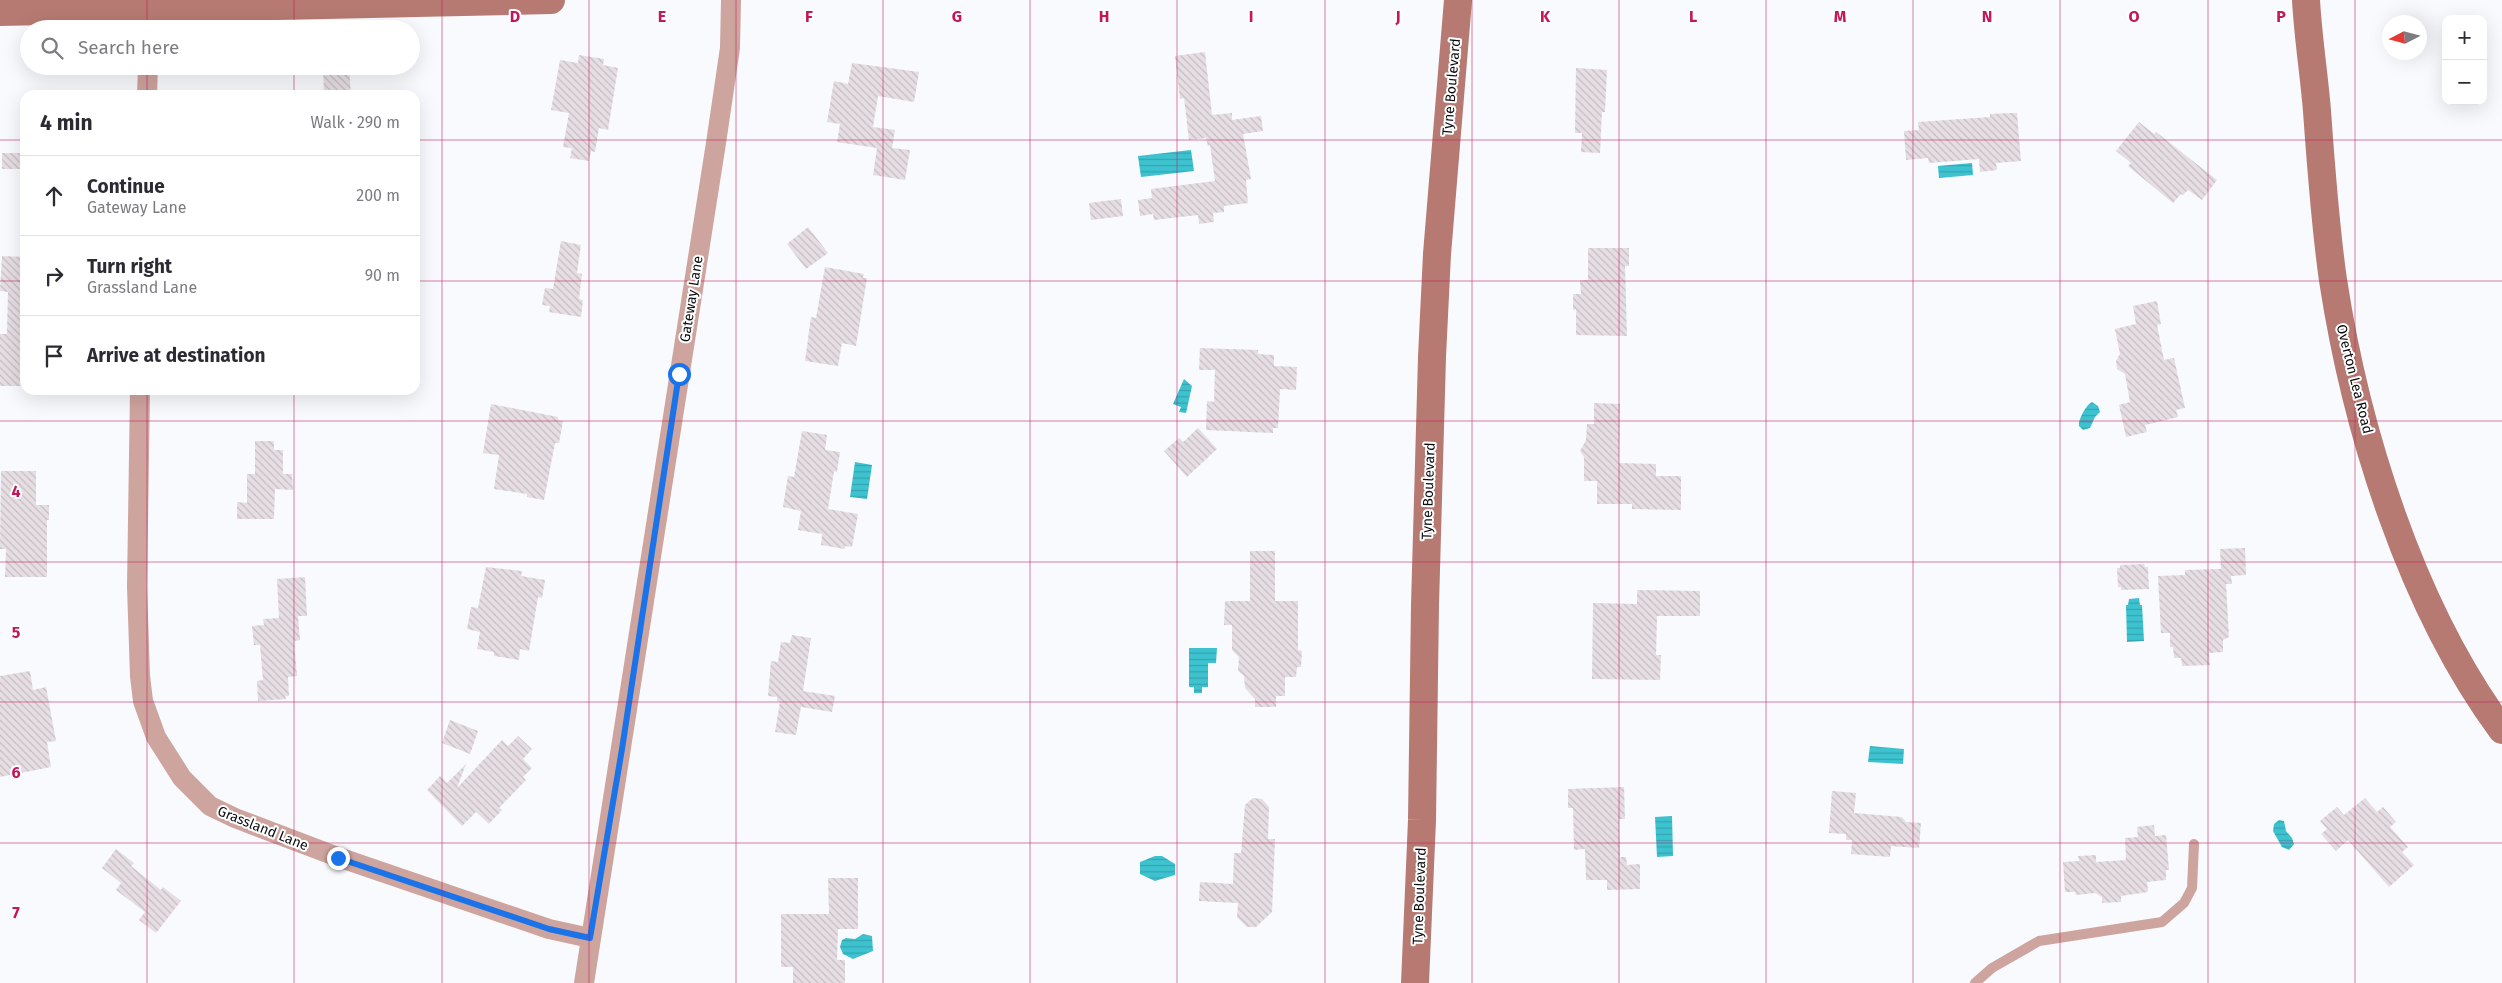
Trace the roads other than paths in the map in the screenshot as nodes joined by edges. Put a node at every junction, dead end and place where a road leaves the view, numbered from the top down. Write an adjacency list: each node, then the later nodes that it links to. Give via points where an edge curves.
1 (551, 0): 6 (street)
2 (731, 0): 12 (street, Gateway Lane, via 730,48 719,124)
3 (1458, 0): 14 (street, Tyne Boulevard, via 1433,339)
4 (2304, 0): 10 (street, Overton Lea Road, via 2333,278 2361,412 2380,480 2414,572 2455,656)
5 (0, 12): 6 (street)
6 (153, 12)
7 (148, 75): 8 (street)
8 (147, 90)
9 (140, 395): 12 (street, Grassland Lane, via 137,588 140,676 143,701 156,737 182,778 210,806 244,822 338,858 521,919)
10 (2502, 730)
11 (2194, 844): 15 (lane, via 2192,888 2184,903 2162,922 2039,941 1992,968)
12 (590, 938): 13 (street, Gateway Lane)
13 (584, 983)
14 (1415, 983)
15 (1975, 983)

